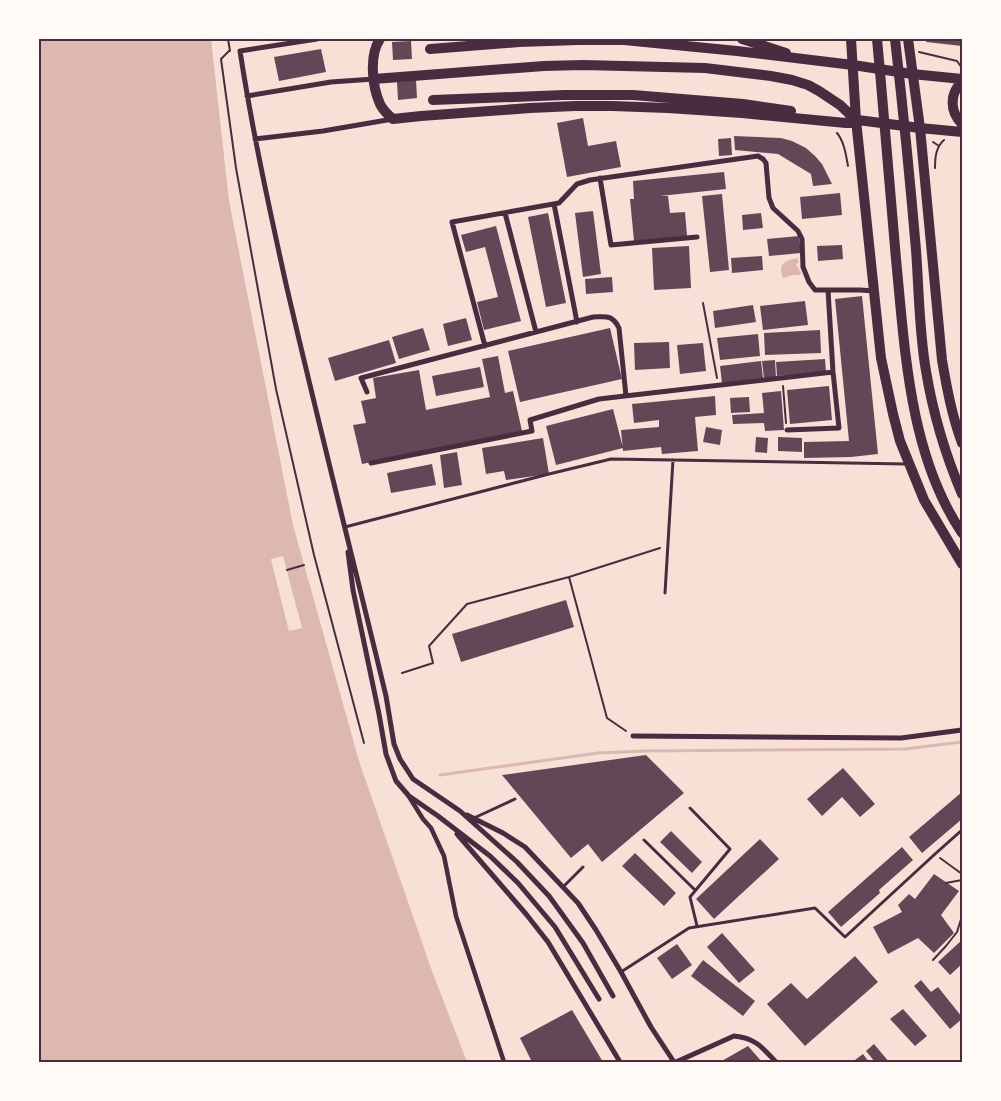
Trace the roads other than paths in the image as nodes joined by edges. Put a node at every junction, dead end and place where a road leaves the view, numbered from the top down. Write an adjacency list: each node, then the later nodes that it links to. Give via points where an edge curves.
1 (317, 39): 14 (street, via 240,51)
2 (380, 39): 12 (main road, via 374,48 372,61)
3 (742, 39): 9 (main road)
4 (851, 39): 10 (main road)
5 (877, 39): 41 (main road, via 908,378 933,477)
6 (896, 39): 39 (main road, via 926,369 934,412)
7 (908, 39): 11 (main road)
8 (430, 49): 9 (main road, via 519,42 624,40)
9 (806, 59): 10 (main road)
10 (853, 65): 11 (main road); 17 (main road)
11 (912, 74): 13 (main road); 19 (main road)
12 (374, 79): 14 (street, via 331,82); 16 (main road, via 380,105); 17 (main road, via 544,66 705,68 771,76 808,85 840,105)
13 (962, 80): 18 (main road, via 952,100 952,108)
14 (247, 96): 21 (street)
15 (433, 100): 17 (main road, via 633,95 743,104)
16 (393, 119): 17 (main road, via 575,106 751,113 846,123); 21 (street)
17 (856, 120): 19 (main road); 27 (main road)
18 (962, 124)
19 (920, 128): 20 (main road); 35 (main road, via 942,360 946,388)
20 (962, 132)
21 (255, 140): 40 (street)
22 (600, 178): 23 (street, via 577,184 559,203); 25 (street, via 610,245); 26 (street, via 758,156 766,164 773,208 798,231 802,239 803,267 809,282 815,290)
23 (554, 204): 24 (street); 28 (street)
24 (504, 213): 29 (street); 30 (street, via 452,222)
25 (697, 237)
26 (828, 290): 27 (street); 31 (street)
27 (874, 291): 38 (main road, via 881,358 892,414)
28 (577, 322): 29 (street); 33 (street, via 609,316 616,321)
29 (536, 332): 30 (street)
30 (485, 346): 32 (street, via 361,378)
31 (833, 372): 33 (street); 34 (street, via 839,428)
32 (367, 392)
33 (626, 396): 37 (street, via 599,399 530,420 532,431)
34 (787, 430)
35 (962, 444)
36 (673, 460): 38 (lane); 40 (lane, via 611,459); 43 (lane)
37 (370, 463)
38 (909, 464): 42 (main road, via 924,500)
39 (962, 494)
40 (345, 527): 46 (street, via 353,590 386,754 396,780); 49 (street, via 400,759 412,779)
41 (962, 533)
42 (962, 564)
43 (665, 593)
44 (962, 730): 45 (street, via 901,738)
45 (634, 736)
46 (406, 792): 51 (street); 61 (street, via 431,828 444,856 456,916)
47 (515, 799): 50 (lane)
48 (690, 808): 56 (lane, via 730,848)
49 (460, 811): 50 (street); 59 (street, via 549,896 583,943)
50 (473, 818): 55 (street, via 525,847)
51 (450, 826): 60 (street, via 490,856 556,927); 62 (street, via 548,942)
52 (962, 830): 57 (lane, via 845,937 815,908)
53 (644, 840): 56 (lane)
54 (583, 867): 55 (lane)
55 (563, 887): 58 (street, via 578,903)
56 (695, 890): 57 (lane, via 690,897)
57 (697, 926): 58 (lane, via 688,928)
58 (621, 972): 63 (street, via 651,1027)
59 (613, 996)
60 (599, 999)
61 (504, 1062)
62 (620, 1062)
63 (675, 1062): 64 (street, via 734,1036 753,1040)
64 (776, 1062)

